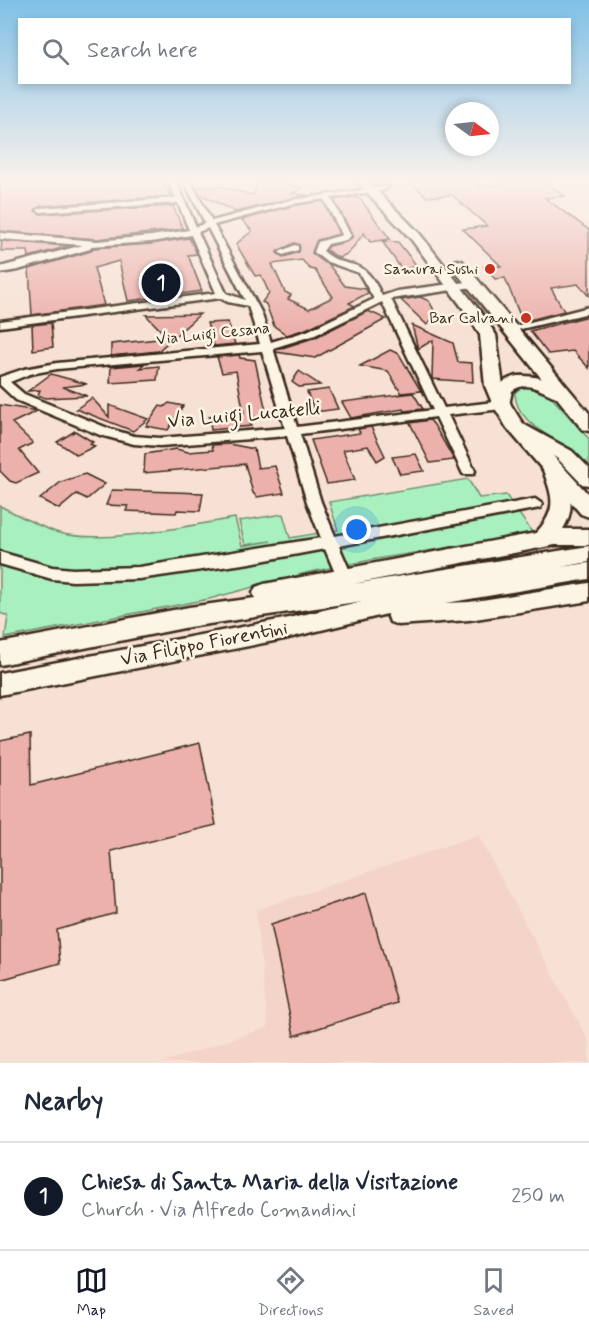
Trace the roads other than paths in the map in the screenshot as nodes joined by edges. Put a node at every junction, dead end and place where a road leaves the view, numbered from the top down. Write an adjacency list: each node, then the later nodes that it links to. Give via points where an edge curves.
1 (194, 231): 8 (street); 18 (street)
2 (213, 231): 20 (street)
3 (344, 231): 9 (street, via 347,236)
4 (411, 231): 17 (main road)
5 (424, 231): 16 (main road)
6 (0, 236): 7 (street)
7 (54, 242): 8 (street); 13 (street)
8 (97, 244): 13 (street)
9 (320, 245): 10 (street); 15 (street, via 318,252 323,257 356,268)
10 (307, 247)
11 (295, 248): 12 (street)
12 (283, 252)
13 (52, 258): 14 (street)
14 (0, 270)
15 (368, 279): 19 (street); 19 (street)
16 (473, 284): 17 (street, Via Luigi Cesana); 23 (main road)
17 (454, 286): 19 (street, Via Luigi Cesana); 27 (main road, via 488,335 494,386)
18 (222, 295): 20 (street); 22 (street)
19 (387, 297): 24 (street, Via Luigi Cesana, via 311,333); 28 (street)
20 (252, 304): 24 (street)
21 (589, 309): 23 (street)
22 (0, 324)
23 (508, 329): 26 (main road)
24 (266, 347): 25 (street, Via Luigi Cesana, via 48,367); 31 (street)
25 (1, 381): 31 (street, Via Luigi Lucatelli, via 20,397 134,440 185,441)
26 (560, 393): 27 (main road, via 534,381 517,381 504,389); 30 (main road)
27 (502, 405): 28 (street, Via Luigi Lucatelli); 29 (main road)
28 (439, 413): 31 (street, Via Luigi Lucatelli); 33 (street)
29 (514, 424): 32 (main road); 34 (main road, via 565,455)
30 (589, 425)
31 (292, 432): 37 (street)
32 (551, 467): 36 (main road); 39 (main road, via 564,505 558,523)
33 (468, 471)
34 (589, 479)
35 (535, 504): 37 (street)
36 (589, 509)
37 (327, 537): 41 (street, via 198,566 87,576 52,573); 43 (street)
38 (589, 537): 39 (main road)
39 (543, 539): 43 (main road)
40 (589, 554): 44 (main road)
41 (0, 558)
42 (589, 571): 44 (main road)
43 (344, 576): 46 (main road, via 246,598)
44 (406, 592): 46 (main road, Via Filippo Fiorentini); 47 (main road, Via Filippo Fiorentini)
45 (589, 592): 47 (main road, via 469,611 427,612)
46 (189, 617): 48 (main road, Via Filippo Fiorentini)
47 (284, 629): 49 (main road, Via Filippo Fiorentini)
48 (0, 654)
49 (0, 684)

